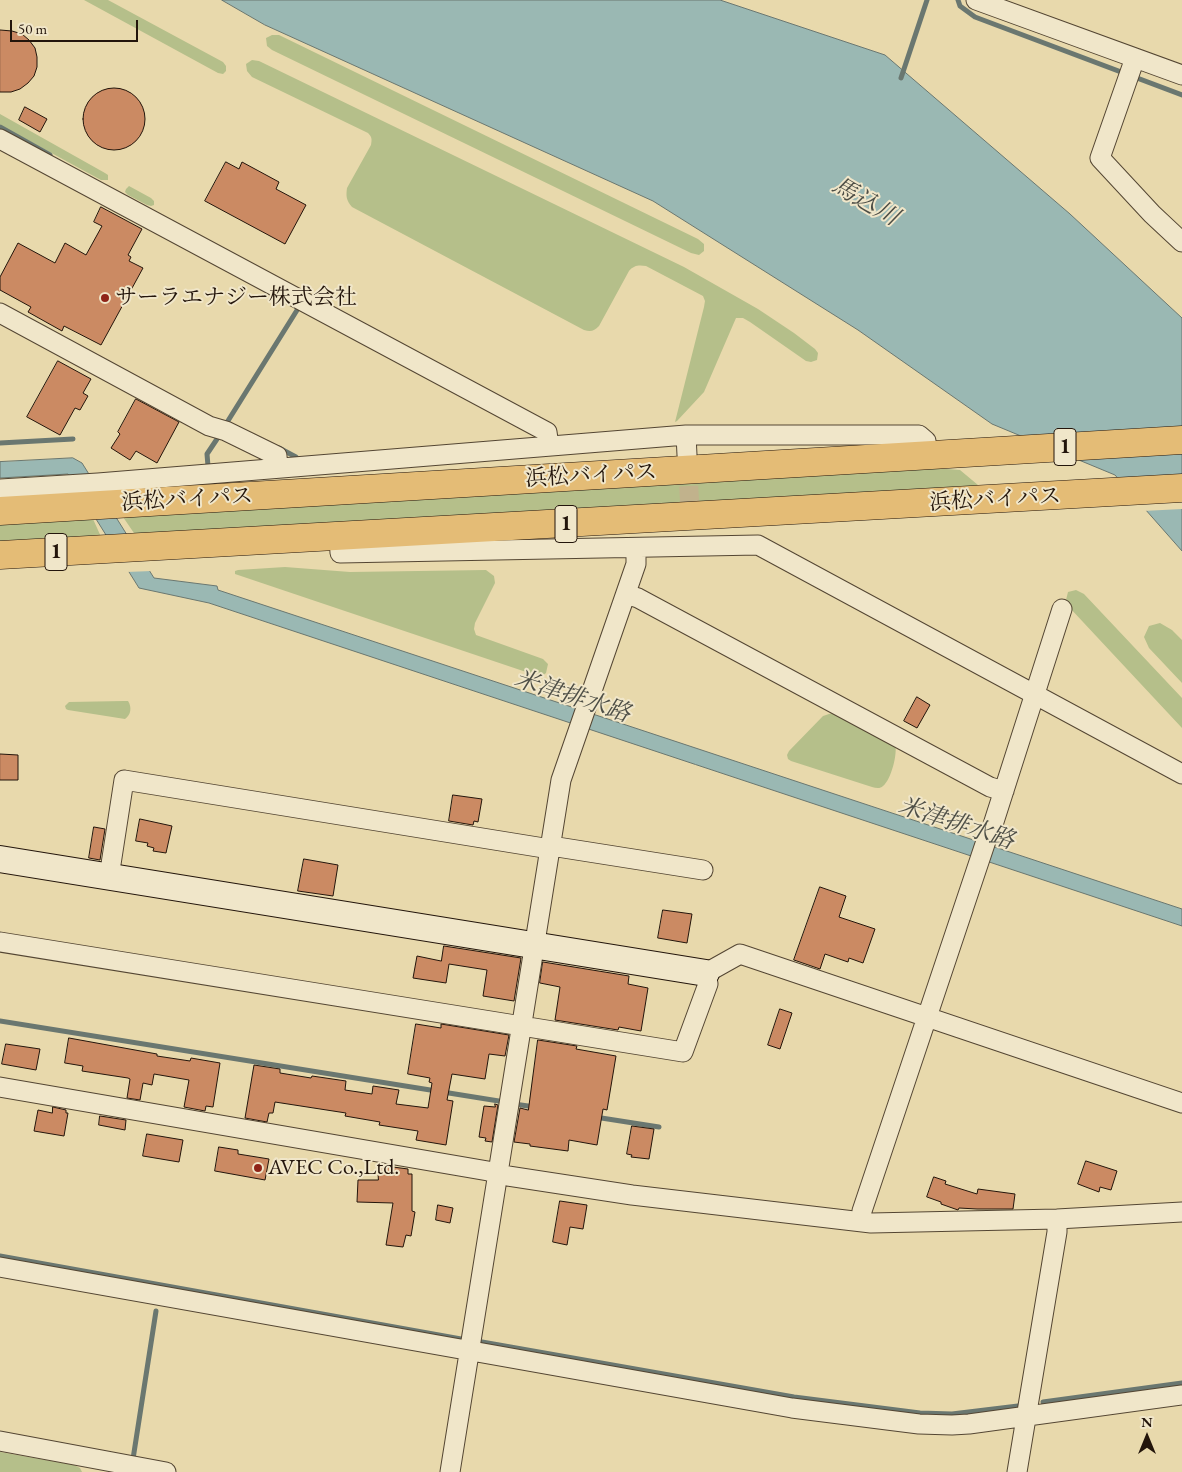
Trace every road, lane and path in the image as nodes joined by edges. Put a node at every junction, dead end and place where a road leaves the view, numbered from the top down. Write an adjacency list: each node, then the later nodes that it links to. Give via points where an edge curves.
1 (976, 0): 2 (street)
2 (1135, 58): 3 (street); 5 (street, via 1100,158)
3 (1181, 69)
4 (0, 139): 9 (street, via 547,432)
5 (1182, 242)
6 (0, 313): 12 (street, via 209,426 277,456)
7 (686, 435): 9 (street); 10 (street); 11 (street, via 920,435)
8 (1182, 440): 11 (highway, 浜松バイパス / 1)
9 (549, 446): 12 (street)
10 (687, 455)
11 (938, 455): 15 (highway, 浜松バイパス / 1)
12 (278, 468): 15 (street)
13 (1182, 488): 17 (highway, 浜松バイパス / 1)
14 (0, 489): 15 (street)
15 (91, 495): 16 (highway, 浜松バイパス / 1)
16 (0, 511)
17 (339, 536): 18 (street, via 340,553); 19 (highway, 浜松バイパス / 1)
18 (636, 548): 20 (street, via 636,564); 22 (street, via 691,538 758,545)
19 (0, 555)
20 (626, 594): 24 (street, via 990,787); 25 (street, via 561,780)
21 (1062, 610): 22 (street)
22 (1034, 694): 23 (street); 24 (street)
23 (1182, 774)
24 (1004, 791): 32 (street)
25 (550, 847): 27 (street); 28 (street, via 124,780); 30 (street)
26 (0, 859): 28 (street)
27 (703, 870)
28 (108, 877): 30 (street)
29 (0, 942): 33 (street)
30 (535, 945): 31 (street); 33 (street)
31 (706, 973): 32 (street, via 740,954); 33 (street, via 708,984 684,1052)
32 (927, 1017): 35 (street); 39 (street)
33 (522, 1026): 36 (street)
34 (0, 1087): 36 (street)
35 (1182, 1103)
36 (498, 1173): 39 (street, via 632,1195); 41 (street)
37 (1182, 1212): 38 (street)
38 (1057, 1218): 39 (street); 43 (street)
39 (861, 1222)
40 (0, 1267): 41 (street)
41 (470, 1352): 43 (street, via 792,1408 918,1424 952,1426); 47 (street)
42 (1182, 1395): 43 (street)
43 (1026, 1416): 48 (street)
44 (0, 1441): 45 (street)
45 (95, 1466): 46 (street)
46 (166, 1472)
47 (450, 1472)
48 (1017, 1472)

